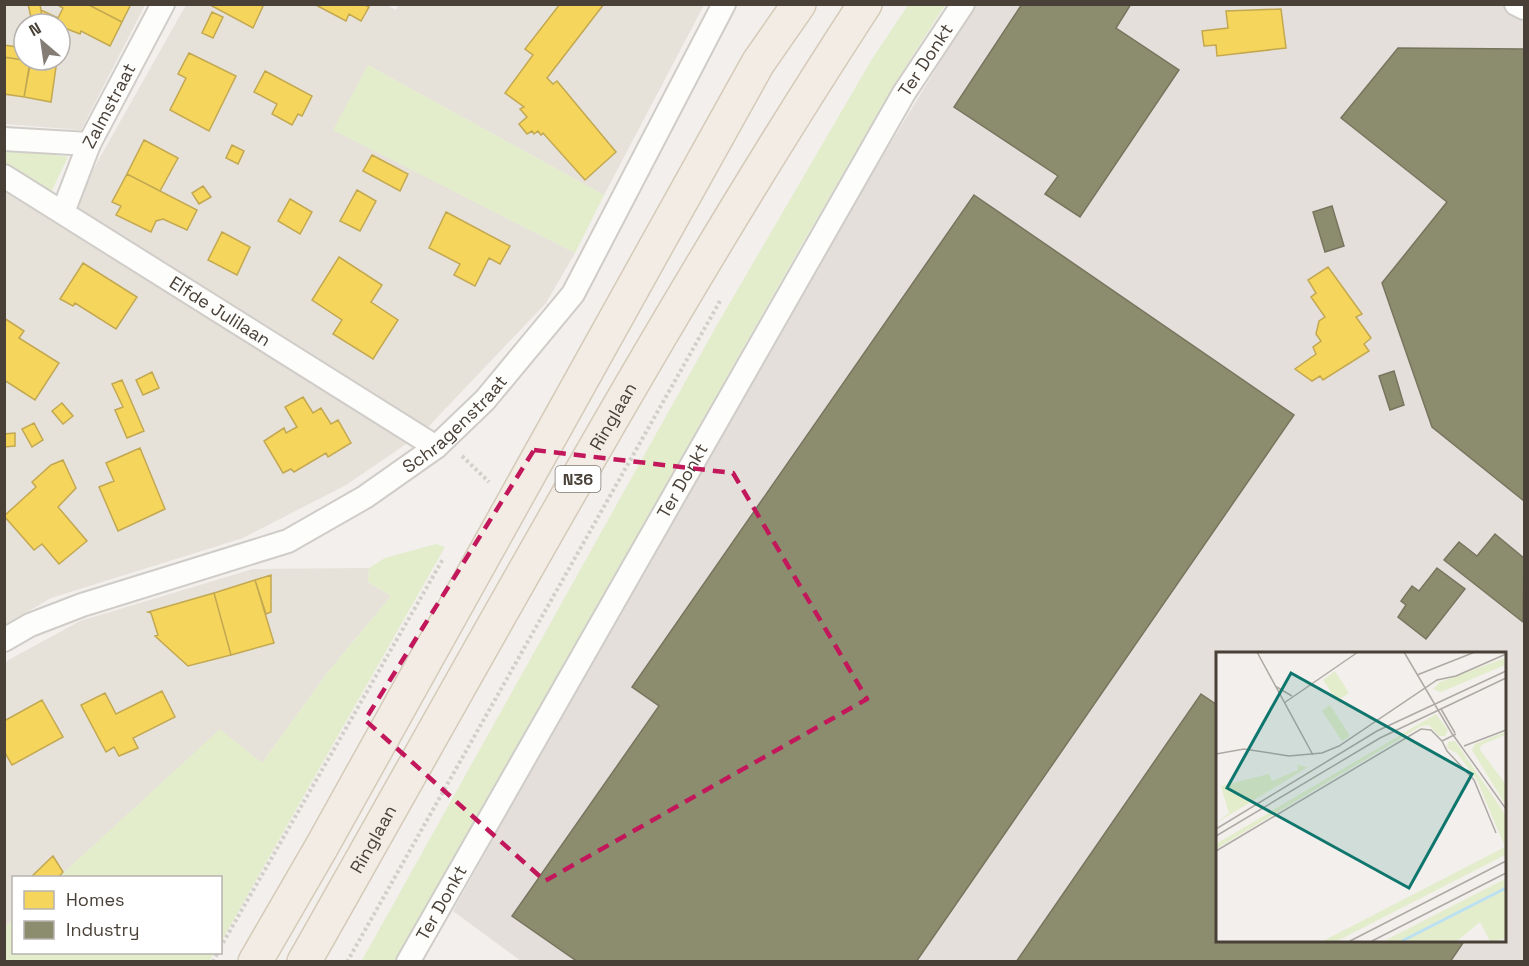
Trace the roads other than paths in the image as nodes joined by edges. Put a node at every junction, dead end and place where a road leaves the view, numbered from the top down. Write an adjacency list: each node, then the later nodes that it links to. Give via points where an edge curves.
1 (163, 4): 9 (street, Zalmstraat)
2 (724, 4): 12 (street, Schragenstraat, via 573,294 485,400)
3 (799, 4): 14 (main road, N36, via 758,63)
4 (865, 4): 15 (main road, Ringlaan / N36, via 706,259)
5 (963, 4): 16 (street, Ter Donkt, via 904,93)
6 (1516, 4): 7 (street)
7 (1524, 8)
8 (4, 139): 9 (street)
9 (89, 144): 11 (street, Zalmstraat)
10 (4, 176): 11 (street, Elfde Julilaan)
11 (63, 212): 12 (street, Elfde Julilaan)
12 (441, 443): 13 (street, Schragenstraat, via 365,497 288,541 82,605 30,625)
13 (4, 640)
14 (255, 962)
15 (304, 962)
16 (408, 962)

